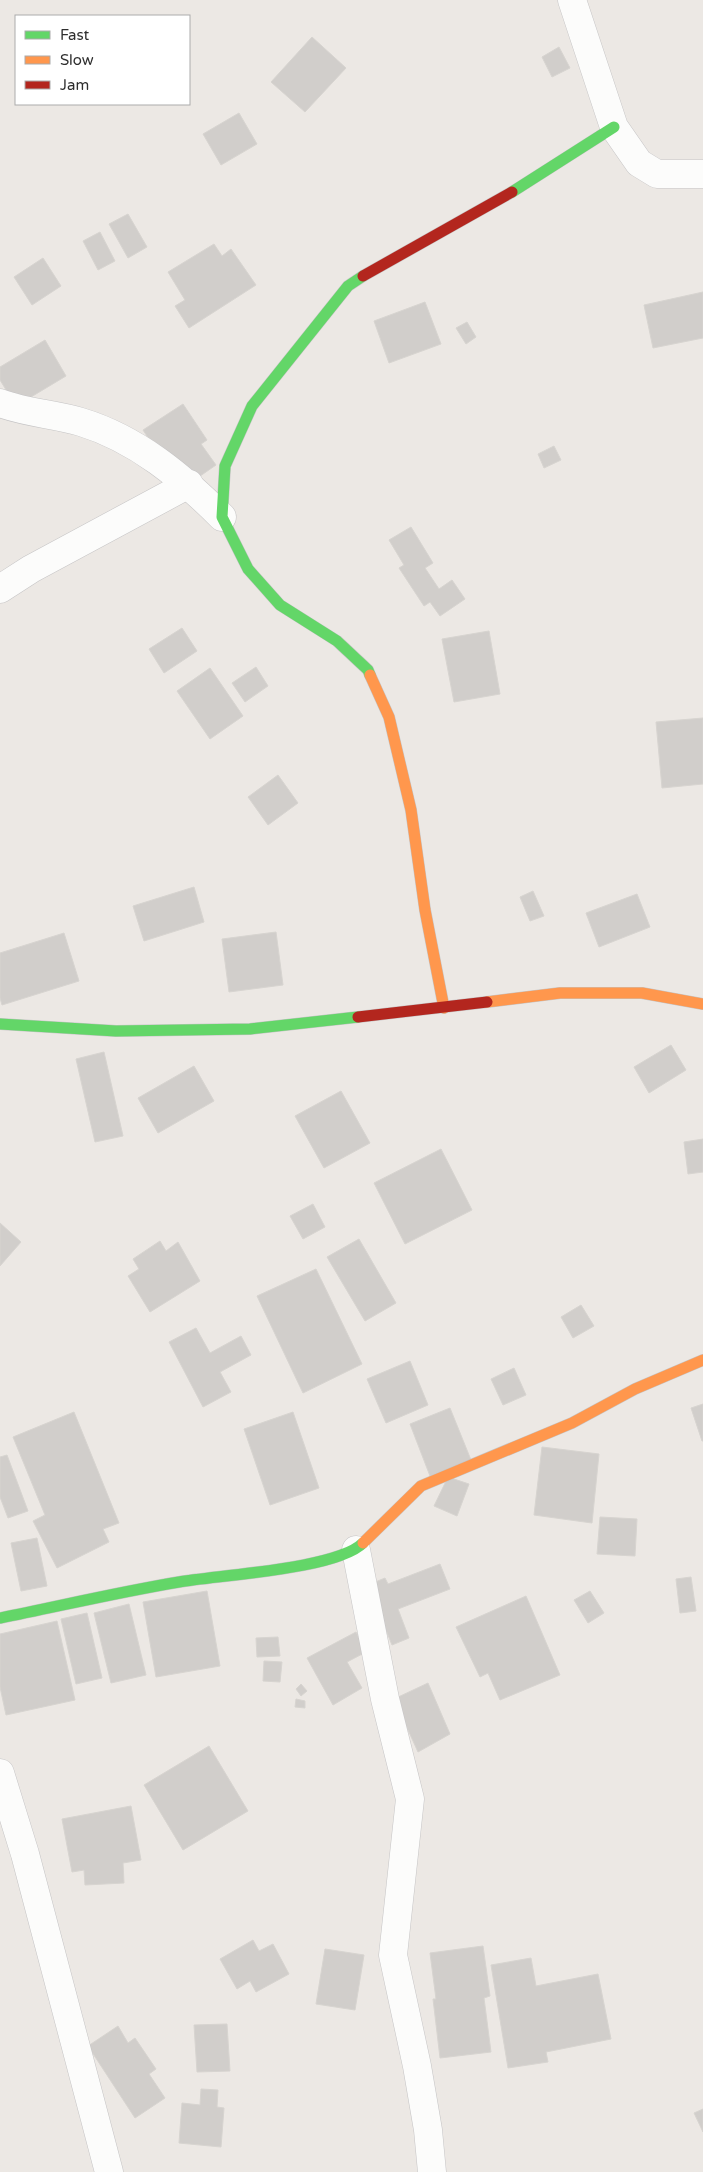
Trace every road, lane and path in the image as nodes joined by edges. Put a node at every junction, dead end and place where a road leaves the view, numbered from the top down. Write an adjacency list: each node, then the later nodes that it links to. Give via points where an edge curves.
1 (572, 0): 2 (street)
2 (614, 127): 3 (street, via 639,163 657,174); 6 (street, via 523,186 348,286 252,406 224,466)
3 (703, 174)
4 (0, 404): 5 (street, via 82,422 133,444)
5 (189, 484): 6 (street); 7 (street)
6 (222, 517): 9 (street, via 248,568 280,605 337,641 368,670 390,718 411,810 425,910)
7 (0, 589)
8 (703, 1004): 9 (street, via 642,993 560,993)
9 (444, 1008): 10 (street, via 250,1028 116,1031)
10 (0, 1024)
11 (703, 1360): 12 (street, via 635,1389 572,1423 422,1486)
12 (356, 1550): 13 (street, via 310,1564 179,1582); 16 (street, via 385,1699 410,1799 393,1955 417,2066)
13 (0, 1618)
14 (0, 1774): 15 (street, via 25,1854)
15 (109, 2172)
16 (432, 2172)

